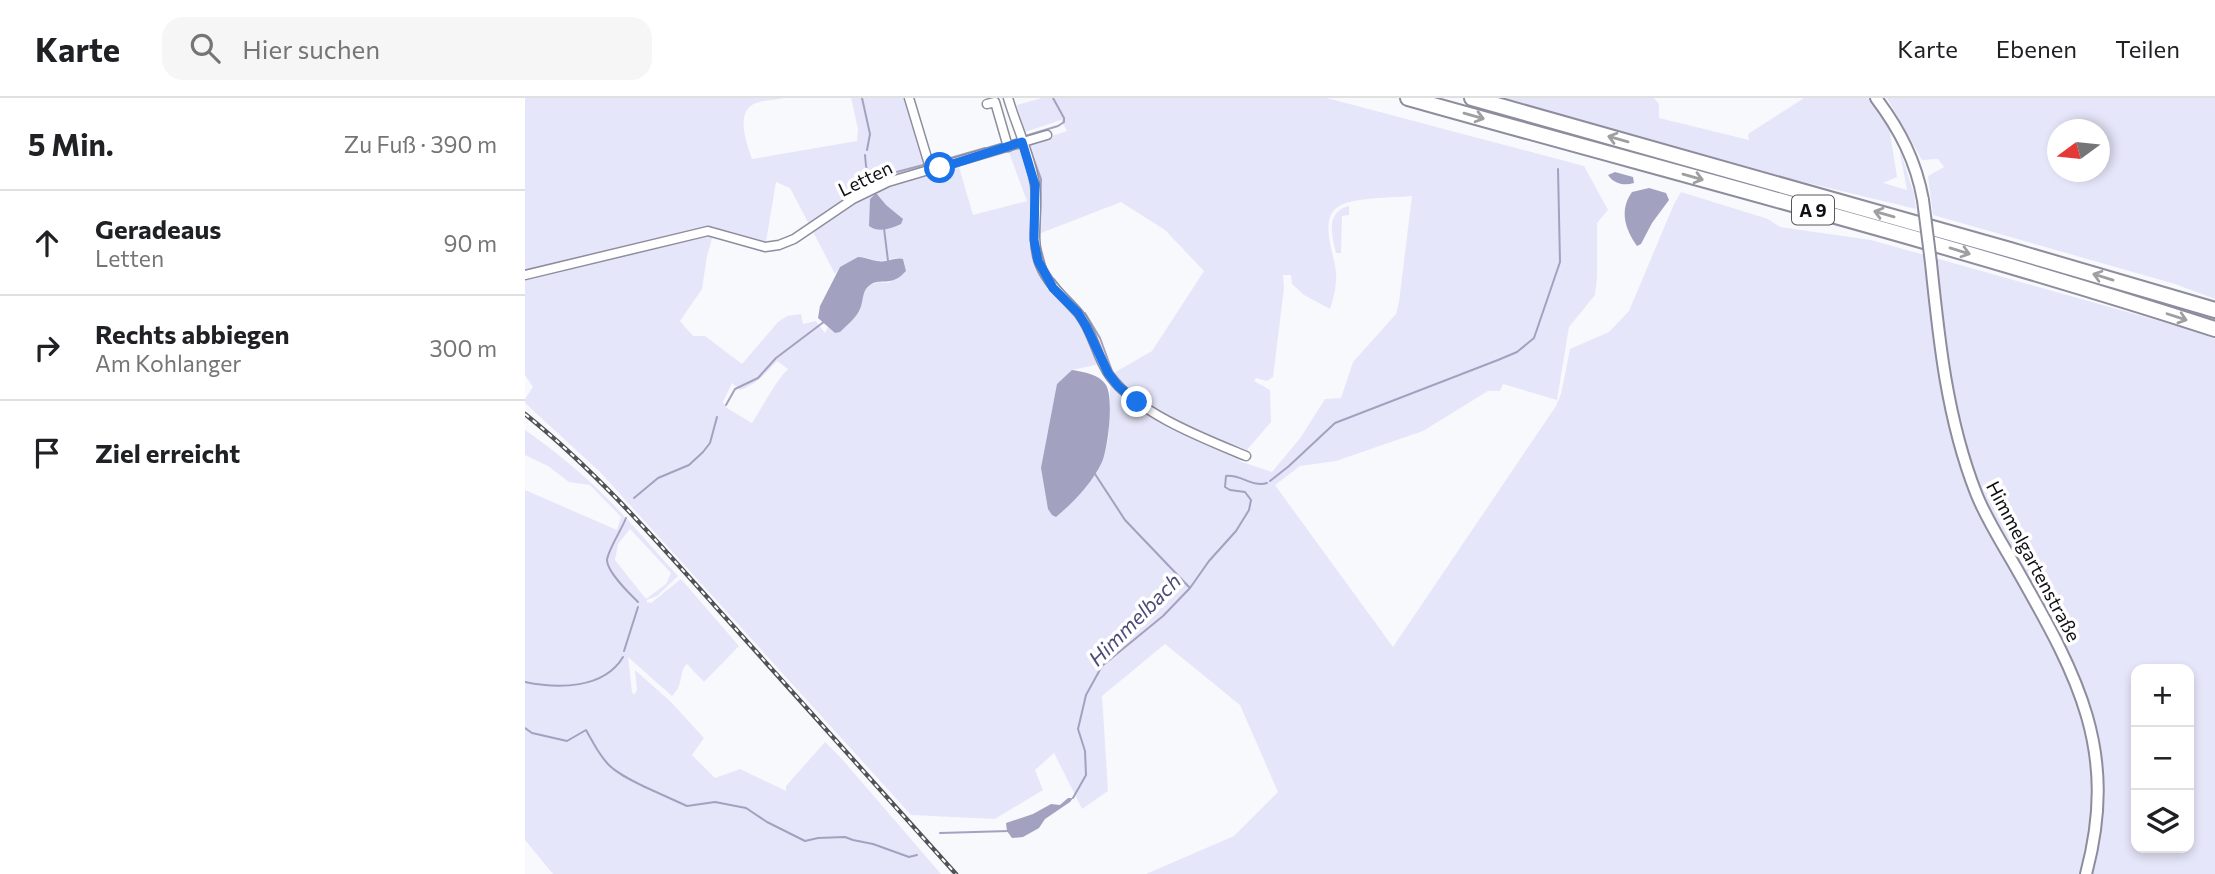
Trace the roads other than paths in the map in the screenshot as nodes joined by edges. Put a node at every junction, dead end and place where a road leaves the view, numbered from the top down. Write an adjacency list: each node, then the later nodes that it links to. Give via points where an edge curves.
1 (909, 98): 10 (street)
2 (1008, 98): 8 (street)
3 (1408, 98): 13 (highway, A 9, one-way to 13, via 1897,232)
4 (1472, 98): 12 (highway, A 9, one-way to 4)
5 (1876, 98): 15 (street, Himmelgartenstraße, bridge, via 1917,171 1948,394 1969,473 2000,541 2068,663 2090,724 2097,820)
6 (987, 104): 9 (street, via 995,102)
7 (1047, 135): 8 (street, Letten)
8 (1022, 142): 9 (street, Letten); 14 (street, via 1035,185 1038,261 1053,288 1078,313 1108,373 1137,402)
9 (1008, 147): 10 (street, Letten)
10 (931, 171): 11 (street, Letten, via 870,189 779,245 765,247 708,231)
11 (525, 275)
12 (2215, 310)
13 (2215, 329)
14 (1247, 456)
15 (2086, 874)

